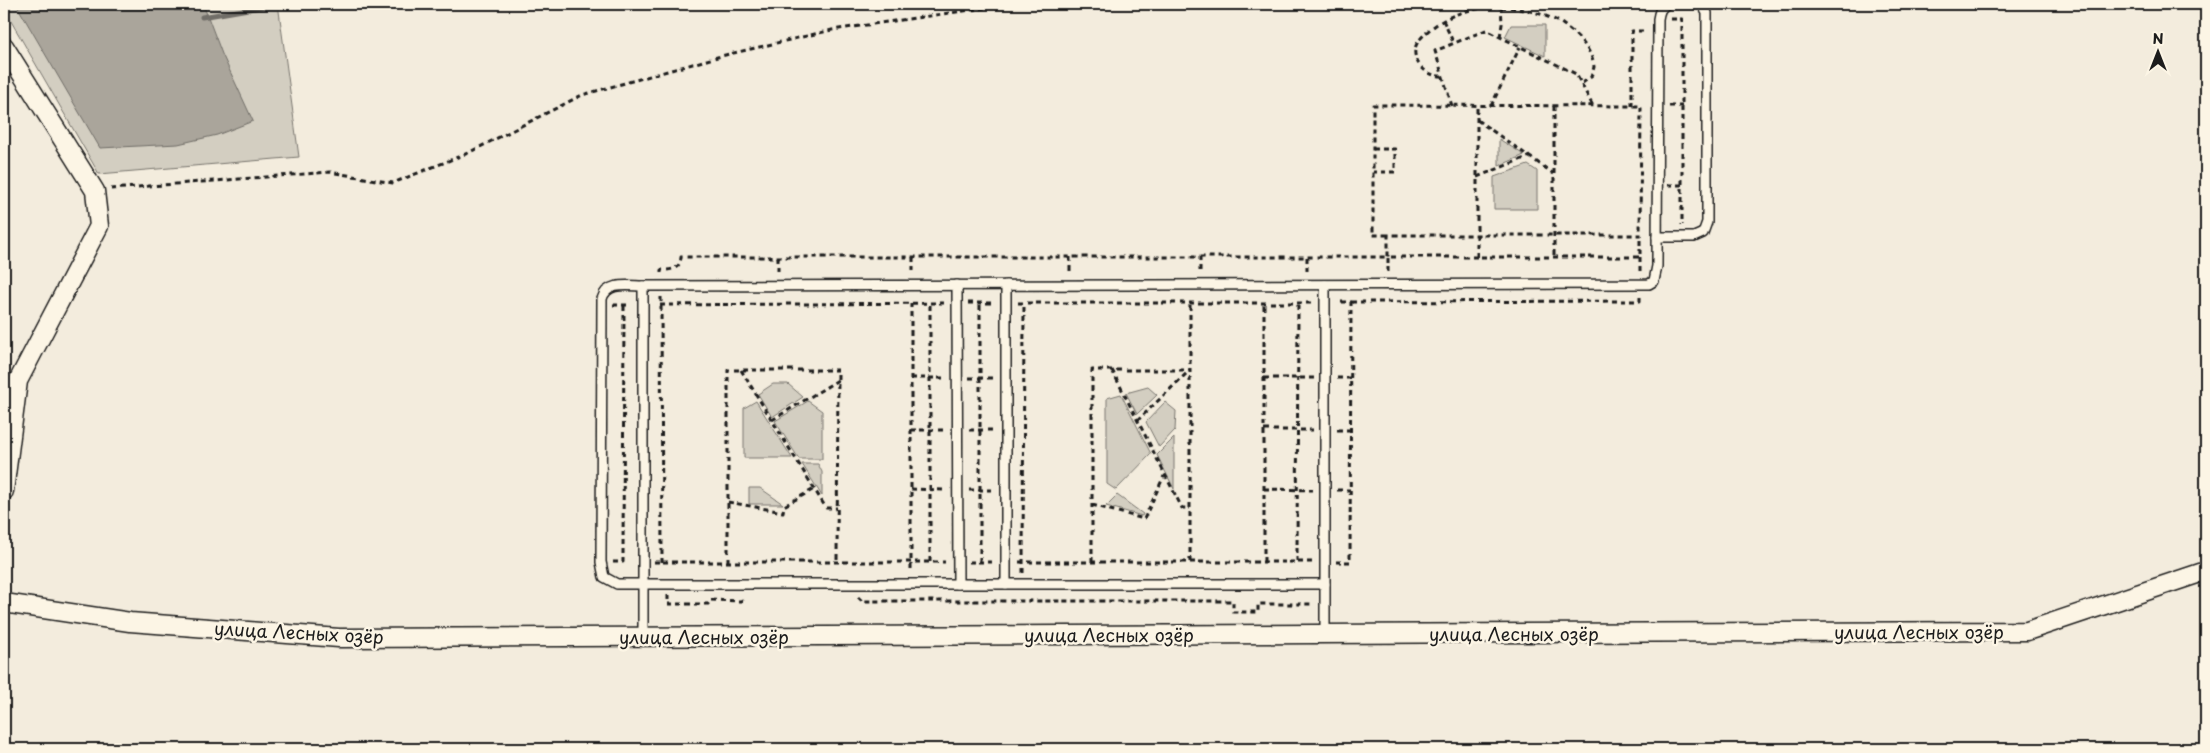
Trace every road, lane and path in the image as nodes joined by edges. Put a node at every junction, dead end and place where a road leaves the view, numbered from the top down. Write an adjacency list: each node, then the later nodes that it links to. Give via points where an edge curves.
1 (1012, 4): 23 (path, via 832,30 722,56 582,95 468,153 393,183 330,172)
2 (1501, 4): 5 (path, via 1471,9); 6 (path); 11 (path, via 1541,12 1565,26 1584,43 1594,67 1591,77)
3 (1667, 4): 28 (lane, via 1659,12 1658,19)
4 (1700, 4): 28 (lane, via 1707,14 1707,222 1703,233 1694,237)
5 (1444, 20): 7 (path); 10 (path, via 1420,39 1415,51 1422,69 1433,76)
6 (1500, 37): 7 (path, via 1486,30); 9 (path)
7 (1454, 44): 10 (path, via 1435,52)
8 (4, 46): 23 (street)
9 (1520, 47): 11 (path, via 1576,74); 14 (path)
10 (1442, 76): 12 (path)
11 (1581, 84): 16 (path)
12 (1452, 106): 13 (path); 18 (path, via 1373,105)
13 (1477, 106): 14 (path); 17 (path)
14 (1491, 106): 15 (path)
15 (1554, 106): 16 (path); 21 (path)
16 (1593, 106): 27 (path, via 1640,106)
17 (1477, 120): 19 (path); 22 (path)
18 (1373, 149): 20 (path); 20 (path, via 1395,149 1395,172)
19 (1530, 156): 21 (path); 22 (path)
20 (1373, 172): 24 (path, via 1373,235)
21 (1554, 174): 26 (path)
22 (1477, 177): 25 (path)
23 (95, 191): 66 (street, via 99,226 18,381)
24 (1388, 235): 25 (path); 29 (path)
25 (1477, 235): 26 (path); 30 (path)
26 (1554, 235): 27 (path); 31 (path)
27 (1640, 235): 31 (path, via 1640,257)
28 (1658, 237): 34 (lane, via 1654,281 1642,286)
29 (1388, 257): 30 (path); 36 (path, via 681,257 673,270 661,270)
30 (1477, 257): 31 (path)
31 (1554, 257)
32 (957, 285): 33 (lane); 36 (lane); 79 (lane)
33 (1006, 285): 34 (lane); 81 (lane)
34 (1325, 285): 40 (lane)
35 (643, 286): 36 (lane); 71 (lane, via 613,286 602,299); 73 (lane)
36 (661, 286): 74 (path)
37 (1190, 303): 48 (path)
38 (1264, 303): 49 (path)
39 (1298, 303): 50 (path)
40 (1325, 303): 51 (lane); 52 (path, via 1350,302)
41 (911, 304): 77 (path)
42 (930, 304): 78 (path)
43 (980, 304): 80 (path)
44 (1024, 304): 82 (path)
45 (624, 305): 72 (path)
46 (741, 370): 53 (path, via 838,370); 54 (path); 67 (path, via 728,370)
47 (1112, 370): 48 (path); 55 (path); 68 (path, via 1092,370)
48 (1190, 370): 55 (path); 70 (path)
49 (1264, 378): 50 (path); 56 (path)
50 (1298, 378): 51 (path); 57 (path)
51 (1325, 378): 52 (path); 58 (lane)
52 (1350, 378): 59 (path)
53 (838, 380): 54 (path); 69 (path)
54 (772, 420): 61 (path)
55 (1137, 421): 60 (path)
56 (1264, 430): 57 (path); 62 (path)
57 (1298, 430): 58 (path); 63 (path)
58 (1325, 430): 59 (path); 64 (lane)
59 (1350, 430): 65 (path)
60 (1164, 476): 68 (path, via 1144,519); 70 (path, via 1182,508)
61 (814, 488): 67 (path, via 784,506 783,512); 69 (path, via 826,508)
62 (1264, 489): 63 (path); 85 (path)
63 (1298, 489): 64 (path); 86 (path)
64 (1325, 490): 65 (path); 87 (lane)
65 (1350, 490): 87 (path, via 1350,562)
66 (4, 491)
67 (728, 502): 75 (path)
68 (1092, 505): 83 (path)
69 (837, 508): 76 (path)
70 (1190, 508): 84 (path)
71 (601, 562): 72 (path); 94 (lane, via 604,577 609,581)
72 (623, 562): 73 (path)
73 (643, 562): 74 (path); 94 (lane)
74 (662, 562): 75 (path)
75 (728, 562): 76 (path)
76 (837, 562): 77 (path)
77 (911, 562): 78 (path); 89 (path)
78 (930, 562): 79 (path)
79 (958, 562): 80 (path); 90 (lane)
80 (980, 562): 81 (path)
81 (1006, 562): 82 (path); 91 (lane)
82 (1023, 562): 83 (path); 92 (path)
83 (1092, 562): 84 (path)
84 (1190, 562): 85 (path)
85 (1264, 562): 86 (path)
86 (1298, 562): 87 (path)
87 (1325, 562): 93 (lane)
88 (2206, 571): 98 (street, улица Лесных озёр, via 2027,631)
89 (911, 584): 90 (lane); 94 (lane); 95 (path)
90 (958, 584): 91 (lane)
91 (1006, 584): 92 (lane)
92 (1023, 584): 93 (lane); 96 (path)
93 (1325, 584): 98 (lane)
94 (644, 585): 99 (lane)
95 (911, 601)
96 (1023, 601)
97 (4, 603): 99 (street, улица Лесных озёр, via 130,622 339,638)
98 (1325, 634): 99 (street, улица Лесных озёр)
99 (644, 636)

